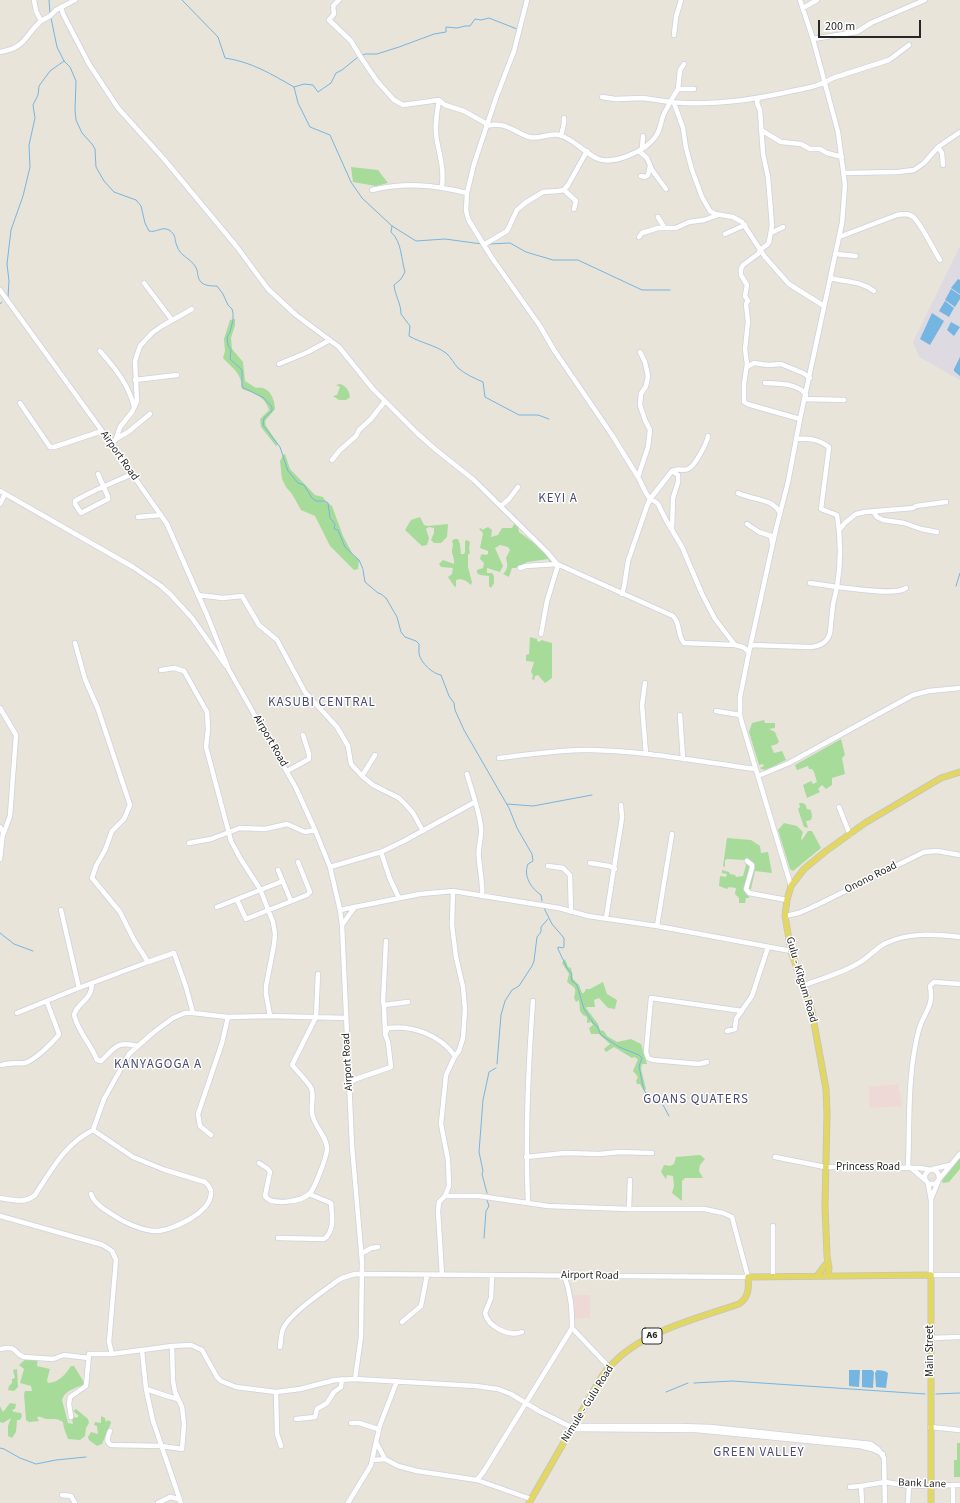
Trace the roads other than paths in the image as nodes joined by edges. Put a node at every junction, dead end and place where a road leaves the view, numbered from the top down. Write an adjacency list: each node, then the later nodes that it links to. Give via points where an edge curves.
1 (34, 0): 11 (street)
2 (75, 0): 9 (street)
3 (339, 0): 21 (street, via 333,6 334,14 329,20 351,41 388,95 403,105)
4 (527, 0): 25 (street, via 514,51)
5 (681, 0): 12 (street)
6 (800, 0): 10 (street)
7 (817, 0): 10 (street)
8 (925, 0): 13 (street, via 871,23 857,32)
9 (61, 7): 11 (street); 65 (street, via 89,64 118,108 237,247 268,289 296,315)
10 (803, 8): 13 (street)
11 (41, 21): 15 (street, via 19,46)
12 (674, 35)
13 (813, 39): 17 (street)
14 (909, 45): 17 (street, via 889,60 833,78)
15 (0, 52)
16 (684, 64): 18 (street, via 680,68)
17 (826, 83): 22 (street); 33 (street)
18 (678, 89): 19 (street); 23 (street)
19 (694, 89)
20 (602, 98): 23 (street, via 643,98)
21 (439, 100): 25 (street); 38 (street, via 436,135 442,158)
22 (758, 100): 23 (street); 26 (street)
23 (674, 102): 31 (street, via 663,115 656,136); 44 (street, via 702,197 710,211)
24 (564, 118): 28 (street)
25 (487, 125): 28 (street, via 500,124 533,137 553,134); 42 (street)
26 (761, 130): 33 (street, via 781,142 801,144 810,149 820,149); 49 (street, via 768,177 772,225)
27 (960, 132): 30 (street)
28 (561, 136): 32 (street)
29 (643, 136): 31 (street)
30 (938, 146): 34 (street, via 942,153); 36 (street, via 924,163 914,170)
31 (640, 150): 32 (street, via 622,158 604,160); 35 (street)
32 (587, 151): 41 (street)
33 (842, 157): 36 (street)
34 (943, 165)
35 (650, 166): 37 (street, via 648,175); 39 (street)
36 (844, 173): 52 (street)
37 (641, 176)
38 (442, 186): 40 (street, via 396,186); 42 (street)
39 (666, 189)
40 (372, 190)
41 (564, 190): 43 (street, via 576,201); 53 (street, via 543,192 525,203 517,210 507,231)
42 (467, 193): 53 (street, via 468,219)
43 (574, 209)
44 (719, 215): 46 (street, via 733,217); 47 (street, via 676,228)
45 (658, 218): 47 (street)
46 (745, 225): 50 (street); 54 (street)
47 (664, 227): 51 (street, via 642,233)
48 (783, 227): 49 (street)
49 (770, 233): 54 (street, via 767,245)
50 (725, 234)
51 (639, 237)
52 (840, 237): 55 (street); 57 (street, via 896,215 911,215 919,223)
53 (485, 244): 90 (street)
54 (760, 249): 62 (street, via 789,284); 69 (street, via 741,269 741,275 747,285 745,296 748,301 745,349)
55 (835, 254): 56 (street); 58 (street)
56 (856, 256)
57 (940, 260)
58 (830, 278): 61 (street, via 857,282); 62 (street)
59 (144, 283): 64 (street)
60 (0, 290): 81 (street, Airport Road)
61 (874, 291)
62 (824, 306): 71 (street)
63 (192, 309): 64 (street)
64 (172, 320): 72 (street, via 140,346 135,361)
65 (330, 340): 68 (street); 76 (street, via 340,348)
66 (100, 351): 78 (street, via 125,382)
67 (640, 352): 90 (street, via 648,376 640,405 650,430 648,447)
68 (279, 364)
69 (747, 367): 71 (street, via 754,363 781,364); 80 (street, via 744,384 745,403)
70 (177, 375): 72 (street)
71 (810, 378): 74 (street)
72 (135, 380): 78 (street, via 137,399)
73 (765, 383): 74 (street, via 794,386 803,390)
74 (806, 397): 75 (street); 80 (street)
75 (844, 400)
76 (385, 401): 86 (street); 99 (street, via 426,442 474,480)
77 (20, 403): 81 (street, via 50,447)
78 (134, 408): 83 (street, via 120,427)
79 (150, 414): 83 (street)
80 (800, 419): 84 (street)
81 (102, 431): 85 (street, Airport Road)
82 (708, 436): 87 (street, via 704,448 690,468)
83 (116, 439): 85 (street)
84 (796, 439): 101 (street); 106 (street, via 815,439 829,447 822,509 837,515)
85 (111, 445): 89 (street, Airport Road)
86 (332, 460)
87 (672, 471): 96 (street); 105 (street, via 678,475 679,480 673,498)
88 (98, 474): 91 (street)
89 (132, 474): 91 (street); 102 (street, Airport Road)
90 (638, 477): 96 (street)
91 (104, 487): 91 (street, via 108,499 81,513 75,501)
92 (518, 487): 99 (street)
93 (0, 490): 95 (street)
94 (738, 493): 101 (street, via 775,506)
95 (5, 494): 98 (street); 122 (street, via 133,567 161,586 192,618)
96 (650, 499): 105 (street, via 658,504); 114 (street, via 628,562)
97 (946, 502): 100 (street)
98 (0, 504)
99 (501, 506): 109 (street)
100 (873, 511): 106 (street, via 856,514); 107 (street, via 883,520)
101 (780, 514): 108 (street)
102 (160, 515): 103 (street); 115 (street, Airport Road, via 171,532)
103 (138, 517)
104 (747, 524): 108 (street, via 771,536)
105 (672, 529): 119 (street, via 712,614)
106 (839, 530): 112 (street)
107 (937, 532)
108 (773, 544): 118 (street)
109 (557, 565): 110 (street); 114 (street); 116 (street)
110 (520, 568)
111 (810, 583): 112 (street)
112 (837, 587): 113 (street, via 894,592 901,592); 118 (street, via 830,634 824,643 814,647)
113 (906, 588)
114 (622, 594): 119 (street, via 673,616 678,621 681,640 684,643)
115 (198, 595): 122 (street, Airport Road); 138 (street, via 223,598 242,596 259,625 277,640 305,692 336,727 348,746 351,764)
116 (541, 634)
117 (75, 643): 184 (street, via 85,679 98,709 130,805 124,819 112,831 92,878 120,912)
118 (751, 645): 120 (street)
119 (736, 646): 120 (street, via 743,647)
120 (749, 652): 128 (street, via 740,697)
121 (161, 670): 146 (street, via 174,668 184,671 204,705 208,716 206,747)
122 (229, 670): 135 (street, Airport Road)
123 (645, 683): 130 (street, via 642,705)
124 (960, 688): 139 (street, via 913,695 789,763)
125 (0, 708): 148 (street, via 16,735 10,816)
126 (716, 711): 128 (street)
127 (680, 714): 133 (street)
128 (740, 715): 134 (street)
129 (303, 735): 135 (street, via 309,759)
130 (646, 754): 132 (street, via 588,750); 133 (street)
131 (375, 755): 138 (street)
132 (499, 758)
133 (683, 759): 134 (street)
134 (756, 769): 139 (street)
135 (287, 771): 144 (street, Airport Road)
136 (960, 772): 149 (main road, Gulu - Kitgum Road, via 941,778 865,823)
137 (467, 774): 140 (street)
138 (362, 776): 145 (street, via 399,798)
139 (758, 776): 162 (street)
140 (474, 802): 145 (street); 165 (street, via 481,826 482,839 478,855 483,883)
141 (621, 805): 160 (street, via 623,813)
142 (839, 807): 149 (street)
143 (0, 827): 148 (street)
144 (315, 830): 146 (street, via 305,832 287,824 265,829 240,828); 158 (street, Airport Road)
145 (423, 831): 151 (street)
146 (230, 833): 150 (street, via 211,840); 163 (street, via 231,841 240,858)
147 (672, 834): 179 (street)
148 (3, 835): 153 (street)
149 (850, 835): 162 (main road, Gulu - Kitgum Road, via 812,862)
150 (188, 842)
151 (381, 852): 158 (street); 166 (street)
152 (960, 855): 176 (street, Onono Road, via 937,851 924,852 819,904)
153 (0, 859)
154 (747, 861): 168 (street, via 752,868 746,889 749,893)
155 (298, 862): 169 (street, via 310,892)
156 (590, 863): 160 (street, via 609,866)
157 (548, 866): 175 (street, via 563,868 570,875)
158 (330, 867): 174 (street, Airport Road)
159 (278, 870): 161 (street)
160 (615, 870): 177 (street)
161 (283, 880): 163 (street); 169 (street)
162 (791, 886): 168 (main road, Gulu - Kitgum Road)
163 (260, 889): 167 (street); 173 (street)
164 (453, 891): 165 (street); 166 (street); 204 (street, via 452,925 465,1010 463,1038)
165 (482, 896): 175 (street)
166 (399, 898): 171 (street)
167 (237, 900): 170 (street); 173 (street, via 246,920)
168 (787, 900): 176 (main road, Gulu - Kitgum Road)
169 (291, 901): 173 (street)
170 (217, 907)
171 (355, 907): 174 (street); 178 (street)
172 (61, 910): 189 (street)
173 (269, 910): 197 (street, via 275,934 266,986)
174 (340, 910): 178 (street, Airport Road)
175 (571, 912): 177 (street)
176 (785, 916): 183 (main road, Gulu - Kitgum Road)
177 (606, 918): 179 (street)
178 (342, 925): 200 (street, Airport Road)
179 (657, 926): 182 (street)
180 (960, 937): 188 (street, via 924,935 893,940 857,964)
181 (386, 941): 193 (street)
182 (768, 947): 183 (street); 194 (street, via 752,996)
183 (791, 951): 188 (main road, Gulu - Kitgum Road)
184 (148, 962): 186 (street); 196 (street, via 174,953)
185 (318, 974): 199 (street)
186 (92, 984): 189 (street); 203 (street, via 90,994 75,1010 74,1015 97,1060 100,1061 120,1044)
187 (960, 984): 217 (street, via 934,982 930,986 932,1000 923,1016 910,1082)
188 (802, 986): 216 (main road, Gulu - Kitgum Road, via 812,1012 826,1089)
189 (79, 988): 191 (street)
190 (533, 1000): 212 (street)
191 (47, 1002): 195 (street); 206 (street, via 58,1036 29,1061)
192 (408, 1002): 193 (street)
193 (384, 1005): 202 (street)
194 (742, 1011): 201 (street, via 736,1019 735,1029); 205 (street, via 651,998 646,1052 648,1058 699,1064)
195 (17, 1013)
196 (193, 1013): 198 (street); 203 (street, via 173,1018)
197 (270, 1016): 198 (street); 199 (street)
198 (228, 1017): 209 (street, via 198,1114 200,1126)
199 (316, 1017): 200 (street); 223 (street, via 292,1065 311,1087 311,1111 327,1147 326,1156)
200 (346, 1018): 207 (street, Airport Road)
201 (727, 1031)
202 (385, 1034): 204 (street, via 388,1028 416,1030 442,1041); 207 (street, via 391,1068 356,1079)
203 (138, 1046): 208 (street, via 129,1054 118,1072 101,1105)
204 (455, 1056): 224 (street, via 446,1075 441,1124 448,1154 449,1186)
205 (708, 1062)
206 (2, 1065)
207 (349, 1084): 233 (street, Airport Road)
208 (93, 1130): 222 (street, via 133,1157 205,1182 211,1192 206,1205 191,1219 173,1228 153,1231 114,1216 101,1207); 225 (street, via 84,1134 65,1151 32,1198 19,1201)
209 (211, 1135)
210 (652, 1153): 212 (street, via 565,1153)
211 (960, 1154): 215 (street)
212 (526, 1157): 227 (street)
213 (776, 1157): 216 (street, Princess Road)
214 (259, 1163): 223 (street, via 270,1172 265,1196 267,1200 279,1202 303,1198)
215 (950, 1165): 218 (street); 220 (street)
216 (825, 1167): 217 (street, Princess Road); 234 (main road, Gulu - Kitgum Road)
217 (909, 1168): 218 (street, Princess Road); 221 (street)
218 (932, 1170): 220 (street, via 938,1172); 221 (street, via 926,1172)
219 (630, 1180): 228 (street)
220 (939, 1180): 221 (street, via 934,1184); 226 (street)
221 (927, 1181): 226 (street)
222 (91, 1194)
223 (309, 1194): 231 (street, via 331,1203 332,1225 329,1234 324,1239)
224 (445, 1196): 227 (street, via 479,1196); 237 (street, via 438,1207)
225 (0, 1198)
226 (931, 1200): 240 (street, Main Street)
227 (528, 1203): 228 (street)
228 (629, 1209): 246 (street, via 704,1209 728,1215 734,1221)
229 (0, 1216): 256 (street, via 103,1245 112,1251 116,1260 109,1342)
230 (773, 1226): 242 (street)
231 (278, 1238)
232 (378, 1247): 233 (street)
233 (361, 1254): 235 (street, Airport Road)
234 (827, 1266): 243 (main road); 244 (main road, Gulu - Kitgum Road); 245 (main road)
235 (362, 1274): 236 (street, Airport Road); 253 (street, Airport Road, via 342,1278 300,1310 285,1325); 260 (street, Airport Road, via 361,1337)
236 (427, 1275): 237 (street, Airport Road); 247 (street, via 421,1306)
237 (442, 1275): 238 (street, Airport Road)
238 (492, 1275): 239 (street, Airport Road); 249 (street, via 491,1298 485,1313 486,1318 504,1332)
239 (564, 1275): 246 (street, Airport Road); 248 (street, via 572,1301)
240 (931, 1275): 241 (street); 245 (main road); 251 (main road, Main Street)
241 (960, 1275)
242 (773, 1276): 243 (main road); 246 (main road)
243 (818, 1276): 244 (main road)
244 (827, 1276): 245 (main road)
245 (836, 1276)
246 (748, 1277): 258 (main road, Nimule - Gulu Road / A6, via 748,1293 739,1304 656,1334 622,1354)
247 (402, 1322)
248 (572, 1328): 258 (street); 265 (street)
249 (522, 1332)
250 (960, 1337): 251 (street)
251 (931, 1338): 270 (main road, Main Street)
252 (172, 1346): 255 (street); 263 (street, via 198,1347 206,1355 217,1377 232,1386); 264 (street, via 173,1381)
253 (280, 1347)
254 (0, 1349): 257 (street, via 9,1347 24,1357 53,1359 64,1355)
255 (142, 1351): 256 (street); 262 (street)
256 (112, 1354): 257 (street, via 89,1354)
257 (88, 1358): 266 (street, via 86,1386 70,1397)
258 (610, 1366): 269 (main road, Nimule - Gulu Road / A6)
259 (342, 1379): 260 (street); 263 (street, via 300,1390); 267 (street, via 340,1387 327,1403 317,1409 315,1417)
260 (355, 1379): 261 (street)
261 (397, 1381): 265 (street, via 485,1387 506,1392); 271 (street)
262 (146, 1389): 264 (street); 275 (street)
263 (276, 1392): 276 (street, via 277,1434)
264 (178, 1399): 275 (street, via 182,1407 184,1424 182,1449)
265 (526, 1404): 269 (street); 279 (street)
266 (71, 1417)
267 (296, 1419)
268 (351, 1423): 271 (street)
269 (572, 1427): 282 (street, via 736,1432 864,1447 882,1454 885,1462); 293 (main road, Nimule - Gulu Road / A6)
270 (930, 1427): 272 (street); 283 (main road, Main Street)
271 (378, 1429): 274 (street)
272 (960, 1430)
273 (110, 1431): 275 (street, via 107,1440 112,1445)
274 (376, 1442): 277 (street); 278 (street)
275 (162, 1446): 289 (street)
276 (282, 1446)
277 (385, 1459): 278 (street); 280 (street, via 408,1469)
278 (373, 1460): 296 (street)
279 (484, 1471): 280 (street); 281 (street)
280 (477, 1480): 281 (street)
281 (486, 1482): 293 (street)
282 (885, 1482): 286 (street, Bank Lane); 287 (street, Bank Lane); 298 (street)
283 (931, 1485): 284 (street, Bank Lane); 287 (street, Bank Lane); 300 (main road, Main Street)
284 (953, 1485): 285 (street, Bank Lane); 301 (street)
285 (960, 1485)
286 (861, 1486): 288 (street, Bank Lane); 297 (street)
287 (909, 1486): 299 (street)
288 (850, 1487)
289 (177, 1492): 291 (street); 292 (street)
290 (62, 1495): 294 (street, via 71,1496)
291 (170, 1497): 292 (street); 295 (street)
292 (180, 1501)
293 (530, 1501)
294 (75, 1503)
295 (158, 1503)
296 (348, 1503)
297 (862, 1503)
298 (885, 1503)
299 (908, 1503)
300 (931, 1503)
301 (953, 1503)

